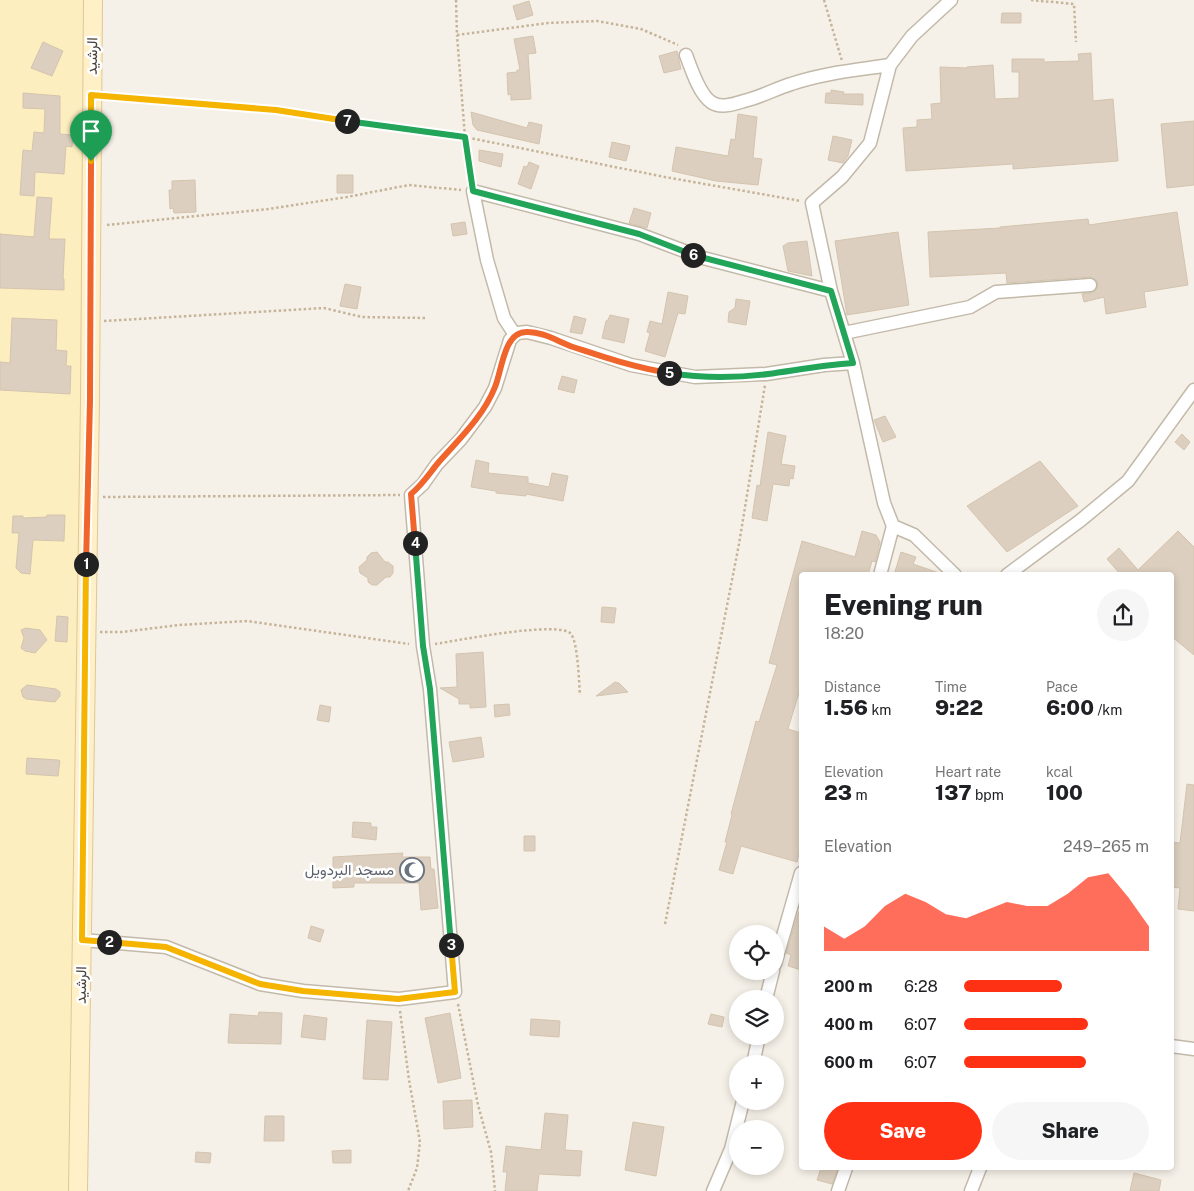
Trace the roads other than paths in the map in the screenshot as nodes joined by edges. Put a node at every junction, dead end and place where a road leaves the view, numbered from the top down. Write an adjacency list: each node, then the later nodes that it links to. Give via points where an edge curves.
1 (93, 0): 17 (main road, الرشيد)
2 (951, 0): 4 (street, via 912,36)
3 (686, 55): 4 (street, via 706,97 711,103 724,106 816,77)
4 (890, 65): 6 (street, via 870,143 842,177 812,203)
5 (1090, 284): 7 (street, via 996,292 970,307)
6 (831, 291): 7 (street); 8 (street, via 704,258 639,234 473,191 487,260 504,318)
7 (844, 333): 9 (street)
8 (515, 335): 9 (street, via 528,332 631,365 695,377 766,374); 17 (street, via 510,340 495,388 484,407 461,439 411,494 455,992 398,999 303,991 260,984 166,947)
9 (853, 363): 11 (street, via 884,503)
10 (1194, 390): 14 (street, via 1128,481)
11 (893, 526): 12 (street); 13 (street, via 914,535)
12 (881, 572)
13 (952, 572)
14 (1011, 572)
15 (799, 879): 16 (street)
16 (784, 932)
17 (82, 940): 23 (main road, الرشيد)
18 (1174, 1046): 19 (street)
19 (1194, 1049)
20 (741, 1110): 24 (street, via 730,1149)
21 (845, 1170): 25 (street)
22 (979, 1170): 26 (street)
23 (78, 1191)
24 (713, 1191)
25 (838, 1191)
26 (971, 1191)

